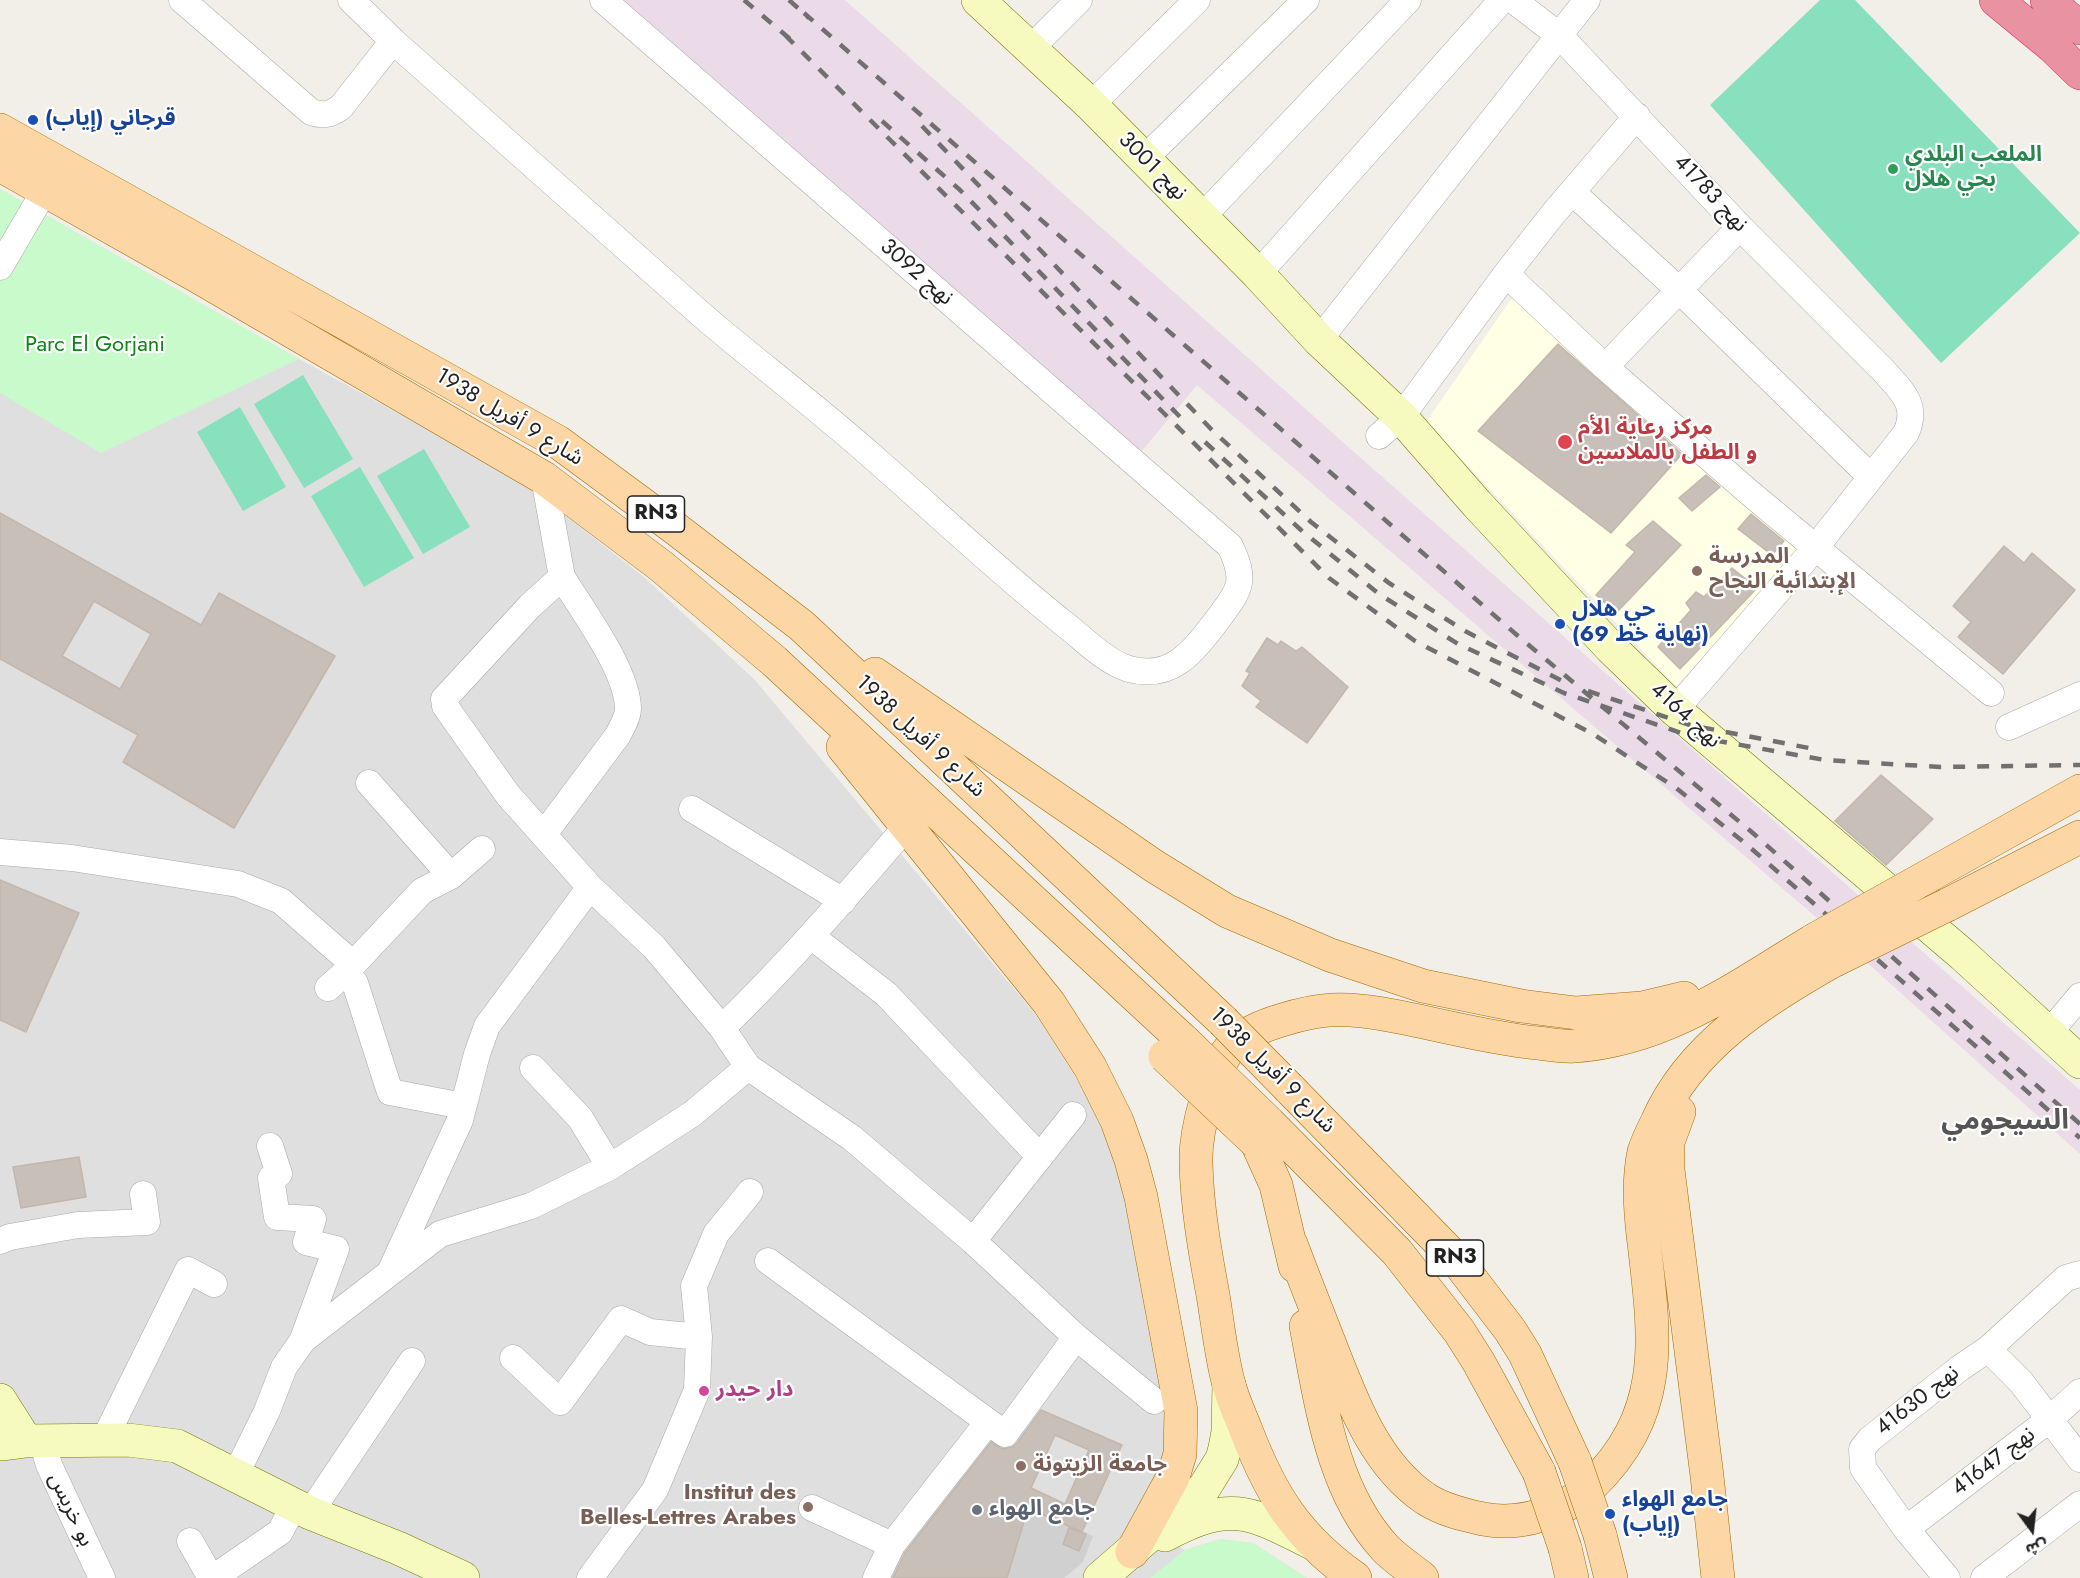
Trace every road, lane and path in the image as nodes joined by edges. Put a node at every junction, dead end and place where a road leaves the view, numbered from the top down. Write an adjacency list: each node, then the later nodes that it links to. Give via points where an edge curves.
1 (183, 0): 16 (street, via 311,112 322,116 341,106)
2 (351, 0): 16 (street)
3 (603, 0): 16 (street, نهج 3092, via 1230,546 1240,576 1237,594 1182,661 1162,671 1125,668 1025,593)
4 (978, 0): 17 (street, نهج 3001)
5 (1079, 0): 17 (street)
6 (1197, 0): 19 (street)
7 (1306, 0): 22 (street)
8 (1408, 0): 26 (street)
9 (1502, 0): 29 (street)
10 (1513, 0): 15 (street, نهج 41783)
11 (1587, 0): 15 (street)
12 (1996, 0): 18 (highway)
13 (2047, 0): 14 (highway)
14 (2080, 28)
15 (1560, 36): 20 (street, نهج 41783); 32 (street)
16 (393, 41)
17 (1031, 48): 19 (street, نهج 3001)
18 (2080, 73)
19 (1091, 105): 22 (street, نهج 3001)
20 (1637, 116): 25 (street); 27 (street, نهج 41783)
21 (0, 130): 39 (main road, شارع 9 أفريل 1938 / RN3, via 558,442)
22 (1144, 159): 26 (street, نهج 3001)
23 (0, 165): 24 (main road, شارع 9 أفريل 1938 / RN3)
24 (45, 190): 28 (street); 36 (main road, شارع 9 أفريل 1938 / RN3)
25 (1572, 192): 30 (street); 31 (street)
26 (1202, 217): 29 (street, نهج 3001)
27 (1740, 226): 31 (street); 35 (street, نهج 41783, via 1902,393 1912,413 1911,421)
28 (0, 267)
29 (1258, 273): 32 (street, نهج 3001)
30 (1506, 274): 33 (street); 34 (street)
31 (1679, 290): 33 (street); 35 (street)
32 (1319, 340): 34 (street, نهج 4164)
33 (1605, 368): 37 (street)
34 (1390, 426): 43 (street, نهج 4164, via 1477,504 1611,648)
35 (1871, 477): 37 (street)
36 (544, 478): 38 (street); 40 (main road, شارع 9 أفريل 1938 / RN3, via 661,566)
37 (1816, 547): 41 (street); 43 (street)
38 (562, 577): 49 (street, via 624,682 628,709 618,735); 49 (street, via 444,699 445,706 508,795)
39 (802, 626): 59 (main road, via 1163,872 1227,911 1330,956 1423,986 1576,1013 1642,1008); 107 (main road, شارع 9 أفريل 1938 / RN3, bridge, via 1223,1021 1455,1258 1525,1354 1575,1462)
40 (774, 661): 48 (main road); 69 (main road, شارع 9 أفريل 1938 / RN3, bridge, via 973,847)
41 (1991, 693)
42 (2080, 695): 44 (street)
43 (1675, 710): 62 (street, نهج 4164)
44 (2009, 727)
45 (369, 783): 53 (street)
46 (2080, 791): 57 (main road, bridge, via 1914,884)
47 (692, 809): 55 (street)
48 (906, 827): 55 (street); 105 (main road, via 1049,1003 1090,1067 1131,1160 1181,1411 1180,1454 1173,1477)
49 (544, 834): 54 (street)
50 (2080, 837): 57 (main road, bridge, via 1947,905)
51 (482, 849): 53 (street)
52 (0, 852): 58 (street, via 72,858 238,884 281,901)
53 (451, 876): 58 (street, via 422,891)
54 (590, 887): 61 (street, via 654,947); 67 (street, via 487,1026)
55 (843, 902): 56 (street)
56 (811, 936): 61 (street); 71 (street, via 885,994)
57 (1824, 950): 59 (main road); 63 (main road)
58 (342, 975): 67 (street, via 355,983 390,1092)
59 (1744, 982): 88 (main road, via 1666,1025 1587,1045 1505,1040 1347,1009 1320,1009 1261,1026 1234,1044 1211,1082 1196,1160 1212,1292)
60 (2080, 996): 62 (street)
61 (722, 1028): 65 (street)
62 (2049, 1033): 64 (street, نهج 4164)
63 (1706, 1053): 77 (main road, via 1670,1096 1645,1151 1641,1171 1654,1346 1642,1411 1630,1439 1604,1473 1556,1511 1510,1521 1465,1515 1426,1499 1400,1477 1383,1457 1355,1406); 116 (main road, via 1670,1131 1667,1155)
64 (2080, 1062)
65 (748, 1067): 72 (street, via 692,1114); 75 (street, via 852,1138)
66 (533, 1068): 72 (street, via 580,1118)
67 (463, 1106): 79 (street)
68 (1073, 1115): 71 (street)
69 (1263, 1133): 77 (main road); 106 (main road, شارع 9 أفريل 1938 / RN3, bridge, via 1397,1252 1459,1331 1539,1472)
70 (270, 1146): 84 (street, via 279,1174 271,1178 277,1217 313,1218 306,1242 336,1249)
71 (1040, 1157): 75 (street)
72 (610, 1167): 79 (street, via 531,1206 440,1234)
73 (750, 1192): 82 (street, via 716,1234 694,1286)
74 (143, 1194): 76 (street, via 147,1222 78,1225)
75 (973, 1240): 83 (street)
76 (0, 1241)
77 (1291, 1244): 115 (main road, via 1330,1439 1343,1479 1360,1514 1387,1550)
78 (768, 1261): 93 (street)
79 (390, 1274): 84 (street)
80 (2080, 1274): 85 (street, via 2066,1278)
81 (214, 1284): 94 (street, via 188,1270)
82 (699, 1337): 86 (street, via 650,1332 621,1319 560,1402); 111 (street, via 698,1390 655,1490)
83 (1076, 1337): 91 (street); 93 (street, via 1005,1434)
84 (303, 1340): 97 (street, via 284,1367)
85 (1988, 1349): 92 (street); 101 (street, نهج 41630, via 1862,1449 1863,1468)
86 (513, 1358)
87 (412, 1361): 100 (street)
88 (1229, 1385): 103 (main road, via 1265,1476 1280,1503); 105 (street, via 1228,1432 1219,1465 1204,1488)
89 (2080, 1392): 92 (street, نهج 41647)
90 (0, 1400): 95 (street)
91 (1154, 1401)
92 (2050, 1419): 96 (street); 101 (street, نهج 41647)
93 (988, 1422): 104 (street)
94 (104, 1440): 95 (street); 97 (street, via 177,1446)
95 (14, 1442): 108 (street, بو خريس, via 49,1465)
96 (2080, 1459)
97 (235, 1476): 100 (street)
98 (2080, 1504): 118 (street)
99 (812, 1508): 104 (street)
100 (302, 1509): 109 (street, via 280,1532); 110 (street)
101 (1906, 1529): 117 (street, نهج 41630)
102 (190, 1541): 109 (street)
103 (1312, 1543): 105 (street, via 1269,1521 1227,1513 1200,1518); 114 (main road)
104 (892, 1545): 112 (street)
105 (1131, 1552): 113 (street)
106 (1568, 1563)
107 (1610, 1563)
108 (102, 1578)
109 (212, 1578)
110 (463, 1578)
111 (590, 1578)
112 (876, 1578)
113 (1100, 1578)
114 (1355, 1578)
115 (1422, 1578)
116 (1718, 1578)
117 (1947, 1578)
118 (1984, 1578)

